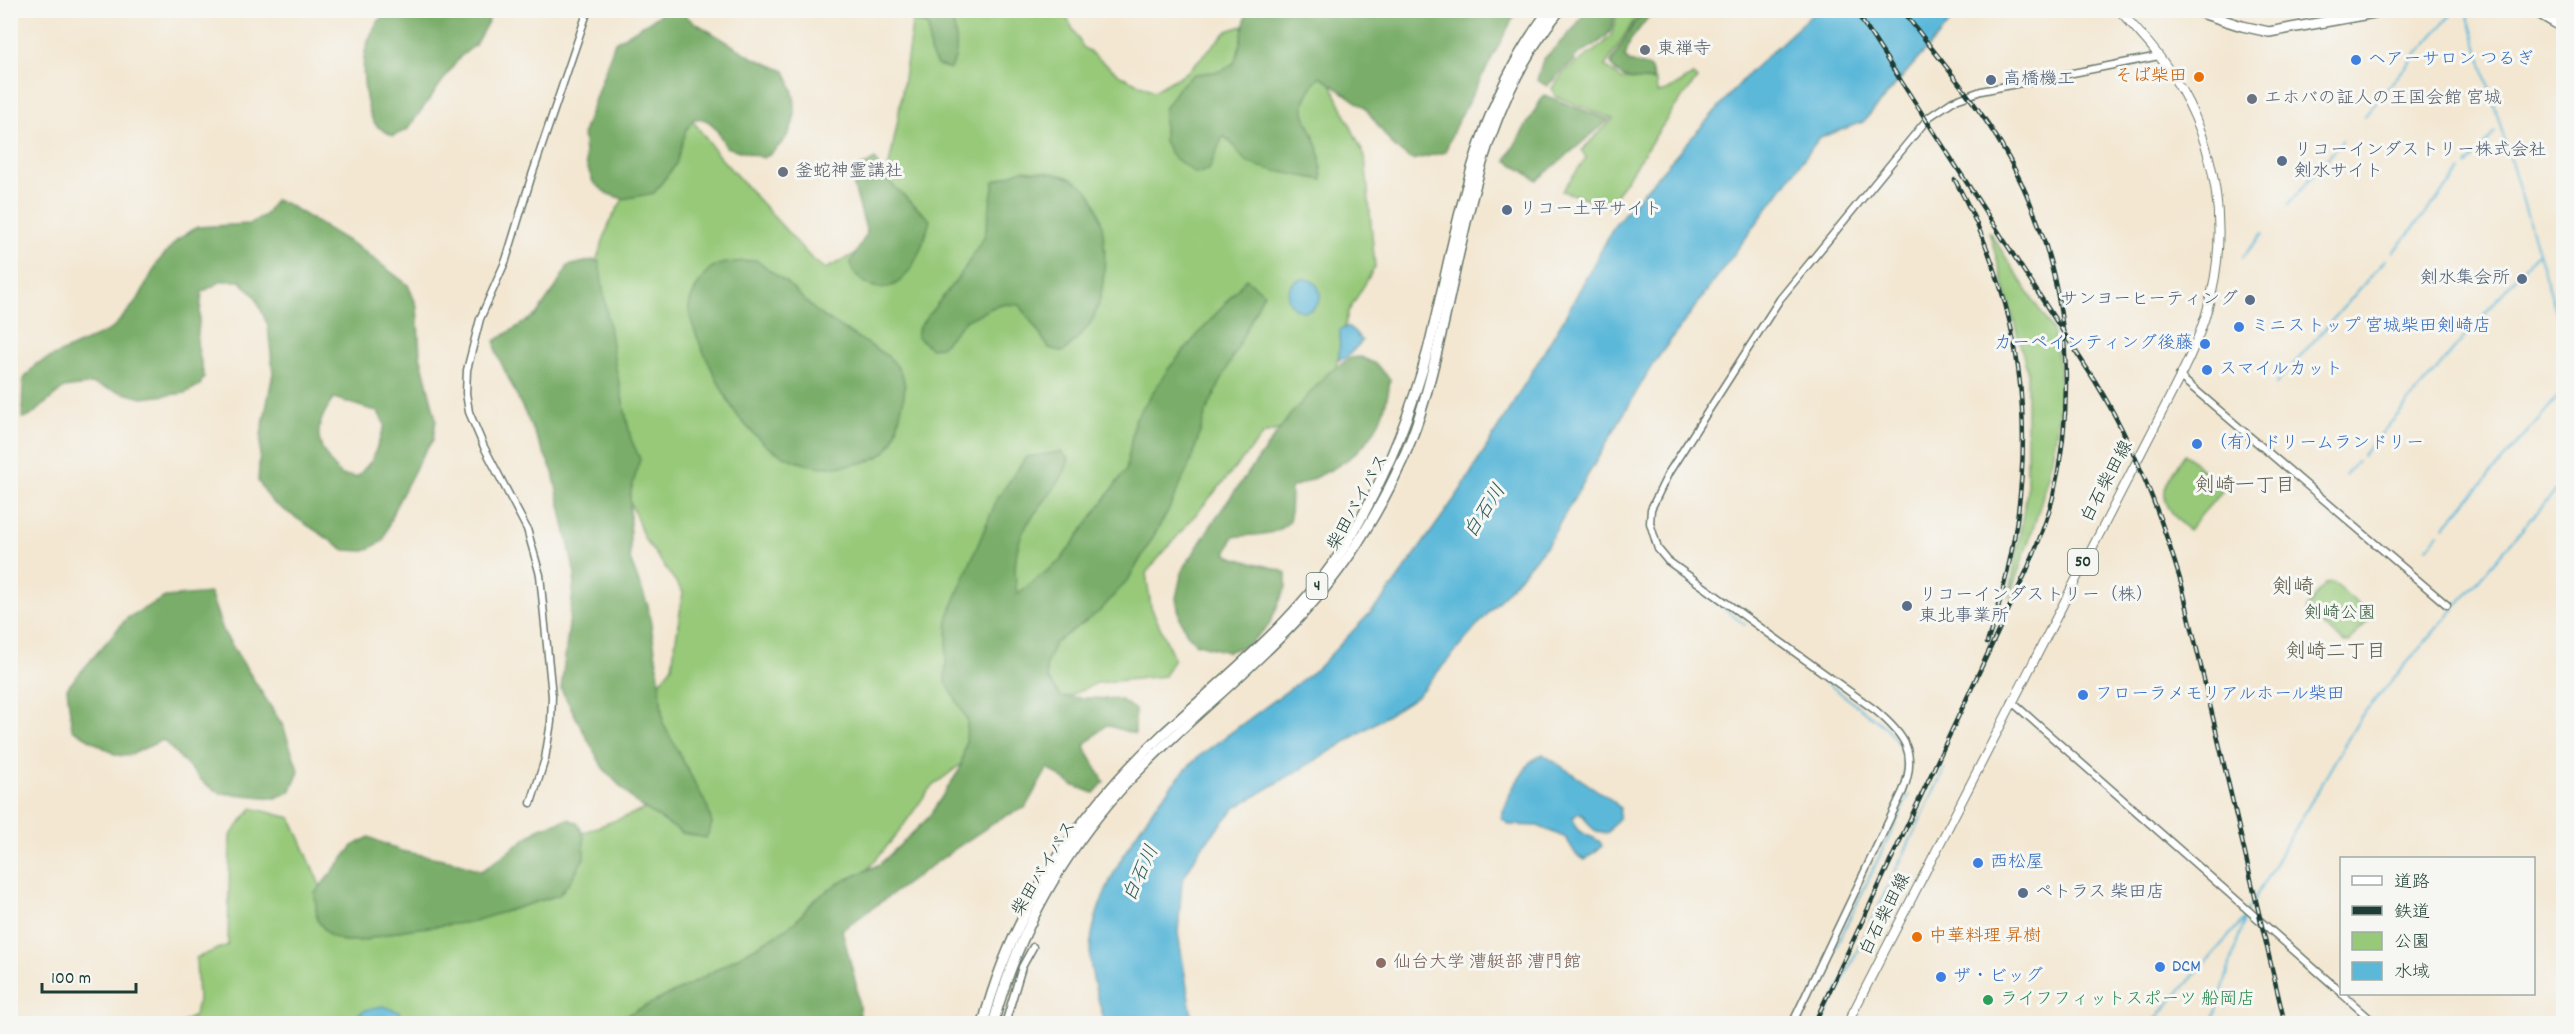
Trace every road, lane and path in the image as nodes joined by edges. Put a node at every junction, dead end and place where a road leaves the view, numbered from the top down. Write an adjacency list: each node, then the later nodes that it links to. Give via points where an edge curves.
1 (588, 10): 14 (street, via 506,260 480,320 467,370 469,412 527,529 540,575 551,722 545,759)
2 (1549, 10): 10 (highway, 柴田バイパス / 4)
3 (1560, 10): 10 (highway, 柴田バイパス / 4)
4 (2119, 10): 9 (main road, 白石柴田線 / 50)
5 (2192, 10): 6 (highway, via 2269,32)
6 (2391, 10)
7 (2533, 10): 8 (highway)
8 (2564, 28)
9 (2159, 56): 11 (main road, 白石柴田線 / 50, via 2198,124 2218,203 2217,260 2209,306); 21 (street, via 1981,91 1929,117 1780,299 1669,472 1651,509 1652,536 1668,561 1875,710 1897,729 1908,751 1910,774 1903,791)
10 (1516, 69): 18 (highway, 柴田バイパス / 4, via 1487,122 1469,174 1418,386 1374,495 1334,563 1304,602 1262,646 1130,766 1082,822 1025,914); 19 (highway, 柴田バイパス / 4, via 1481,162 1433,370 1416,425 1382,502 1339,571 1309,609 1269,651 1145,763 1082,836 1034,914 1010,969)
11 (2179, 376): 12 (street); 13 (main road, 白石柴田線 / 50)
12 (2447, 605)
13 (2012, 702): 16 (street); 22 (main road, 白石柴田線 / 50)
14 (531, 803)
15 (1033, 947): 20 (street)
16 (2340, 991)
17 (2344, 995): 23 (street)
18 (983, 1023)
19 (993, 1023)
20 (1005, 1023)
21 (1792, 1023)
22 (1847, 1023)
23 (2376, 1023)

